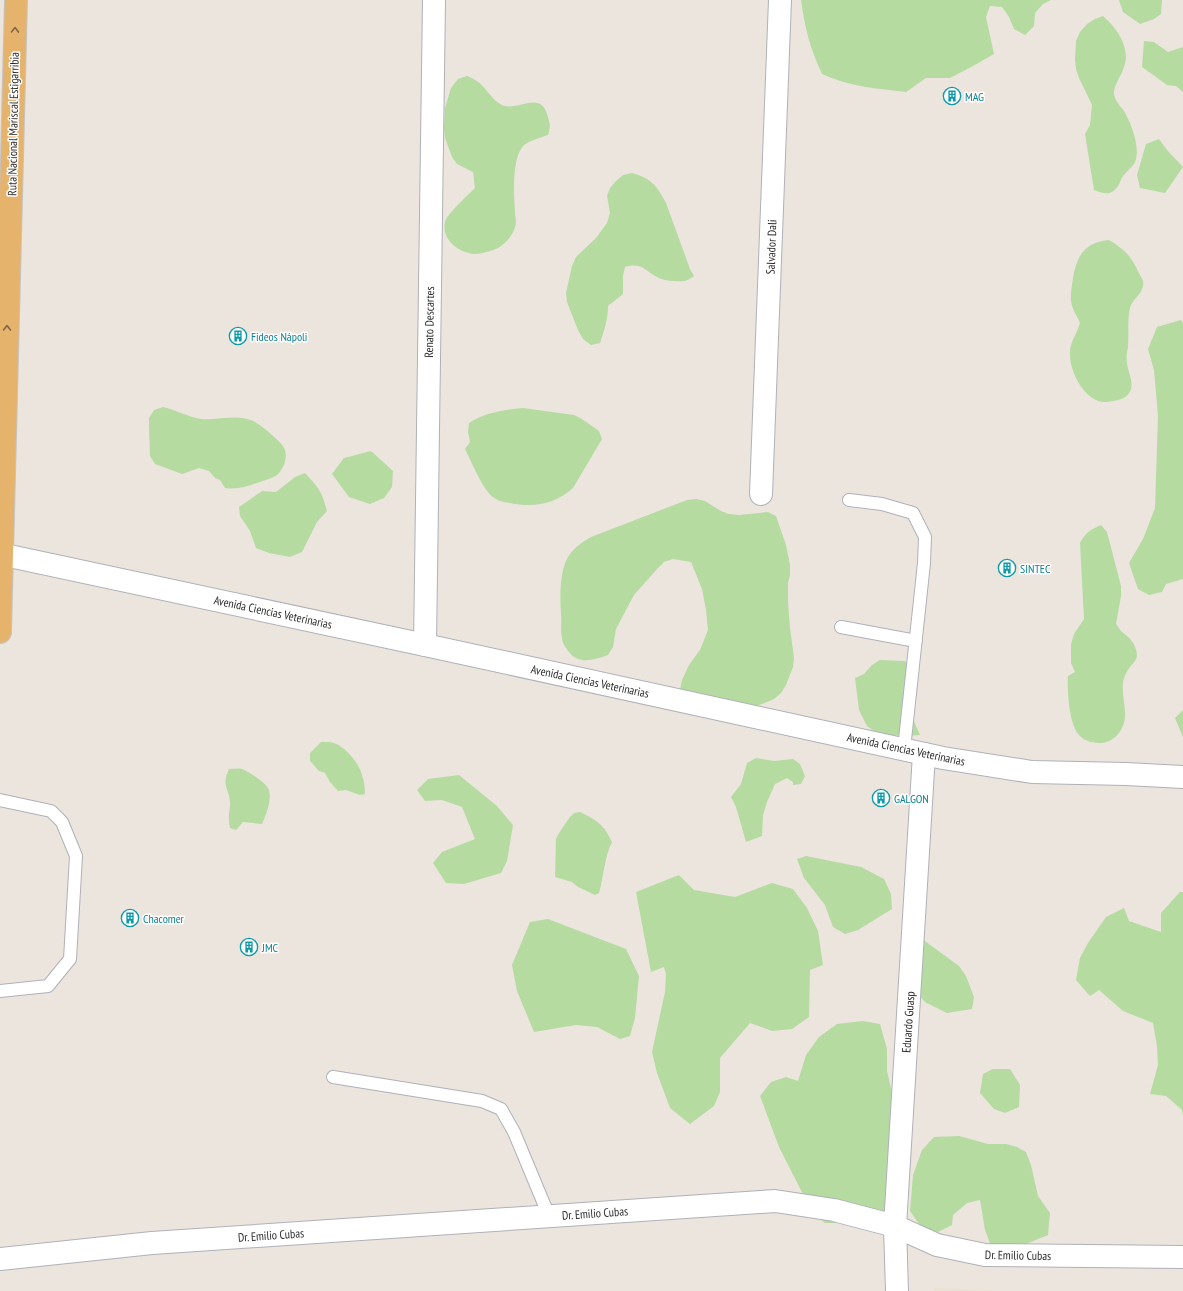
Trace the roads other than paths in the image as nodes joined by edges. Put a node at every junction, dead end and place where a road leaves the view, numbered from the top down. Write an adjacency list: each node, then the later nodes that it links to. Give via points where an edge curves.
1 (16, 0): 6 (highway, Ruta Nacional Mariscal Estigarribia, one-way to 1)
2 (434, 0): 10 (street, Renato Descartes)
3 (780, 0): 4 (street, Salvador Dali)
4 (762, 494)
5 (849, 500): 9 (lane, via 882,504 913,513 925,537)
6 (1, 554): 8 (highway, Ruta Nacional Mariscal Estigarribia); 10 (street, Avenida Ciencias Veterinarias)
7 (841, 627): 9 (lane)
8 (0, 632)
9 (916, 641): 11 (lane)
10 (425, 645): 11 (street, Avenida Ciencias Veterinarias)
11 (914, 752): 12 (street, Avenida Ciencias Veterinarias, via 1032,772); 17 (street, Eduardo Guasp)
12 (1183, 777)
13 (0, 800): 14 (lane, via 51,811 62,822 76,856 70,960 48,986)
14 (0, 991)
15 (333, 1077): 16 (lane, via 482,1101 501,1109 514,1132)
16 (549, 1216): 17 (street, Dr. Emilio Cubas, via 775,1201 834,1210); 19 (street, Dr. Emilio Cubas, via 152,1243)
17 (895, 1226): 18 (street, Dr. Emilio Cubas, via 937,1245 985,1255); 20 (street, Eduardo Guasp)
18 (1183, 1257)
19 (0, 1259)
20 (897, 1291)

